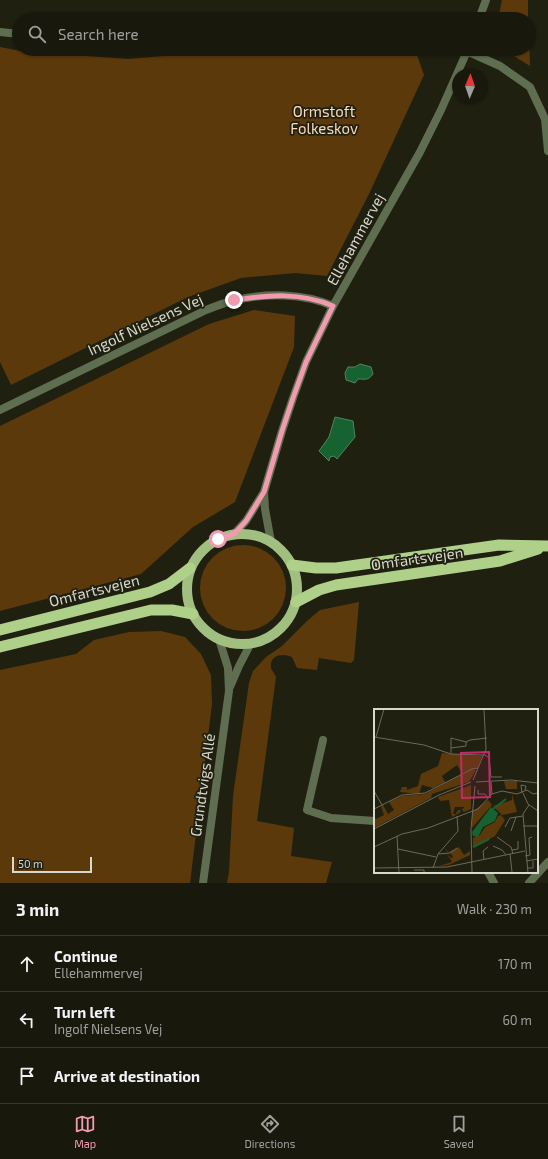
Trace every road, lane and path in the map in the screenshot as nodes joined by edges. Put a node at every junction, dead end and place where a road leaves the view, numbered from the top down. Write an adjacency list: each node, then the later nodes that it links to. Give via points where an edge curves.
1 (486, 0): 2 (street)
2 (482, 12)
3 (0, 32): 4 (street)
4 (12, 33)
5 (464, 56): 8 (street, Ellehammervej, via 444,104 420,152)
6 (479, 56): 7 (street, via 500,66 530,88 545,119)
7 (548, 151)
8 (333, 306): 9 (street, Ingolf Nielsens Vej, via 304,297 264,295 234,300 206,310); 10 (street, Ellehammervej, via 306,362)
9 (0, 410)
10 (264, 492): 11 (street, Ellehammervej, via 246,521); 12 (street, Ellehammervej)
11 (234, 534): 12 (main road, via 250,534); 15 (main road, via 218,539 204,548)
12 (271, 542): 14 (main road)
13 (546, 546): 14 (highway, Omfartsvejen, via 499,545 336,568); 16 (highway, Omfartsvejen, via 500,562 336,585 319,590)
14 (292, 564): 16 (main road, via 297,583)
15 (190, 568): 17 (main road, via 187,596); 18 (highway, Omfartsvejen, via 169,584 150,592)
16 (296, 602): 20 (main road, via 283,626 268,637)
17 (193, 614): 19 (main road, via 201,626); 21 (highway, via 151,610)
18 (0, 630)
19 (219, 639): 20 (main road, via 233,643); 22 (street, Grundtvigs Allé, via 228,668)
20 (251, 643): 22 (street, Grundtvigs Allé)
21 (0, 647)
22 (229, 691): 27 (street, Grundtvigs Allé)
23 (323, 740): 24 (street, via 307,810 331,818)
24 (374, 821)
25 (548, 862): 29 (street)
26 (489, 873): 28 (street)
27 (203, 883)
28 (494, 883)
29 (529, 883)

